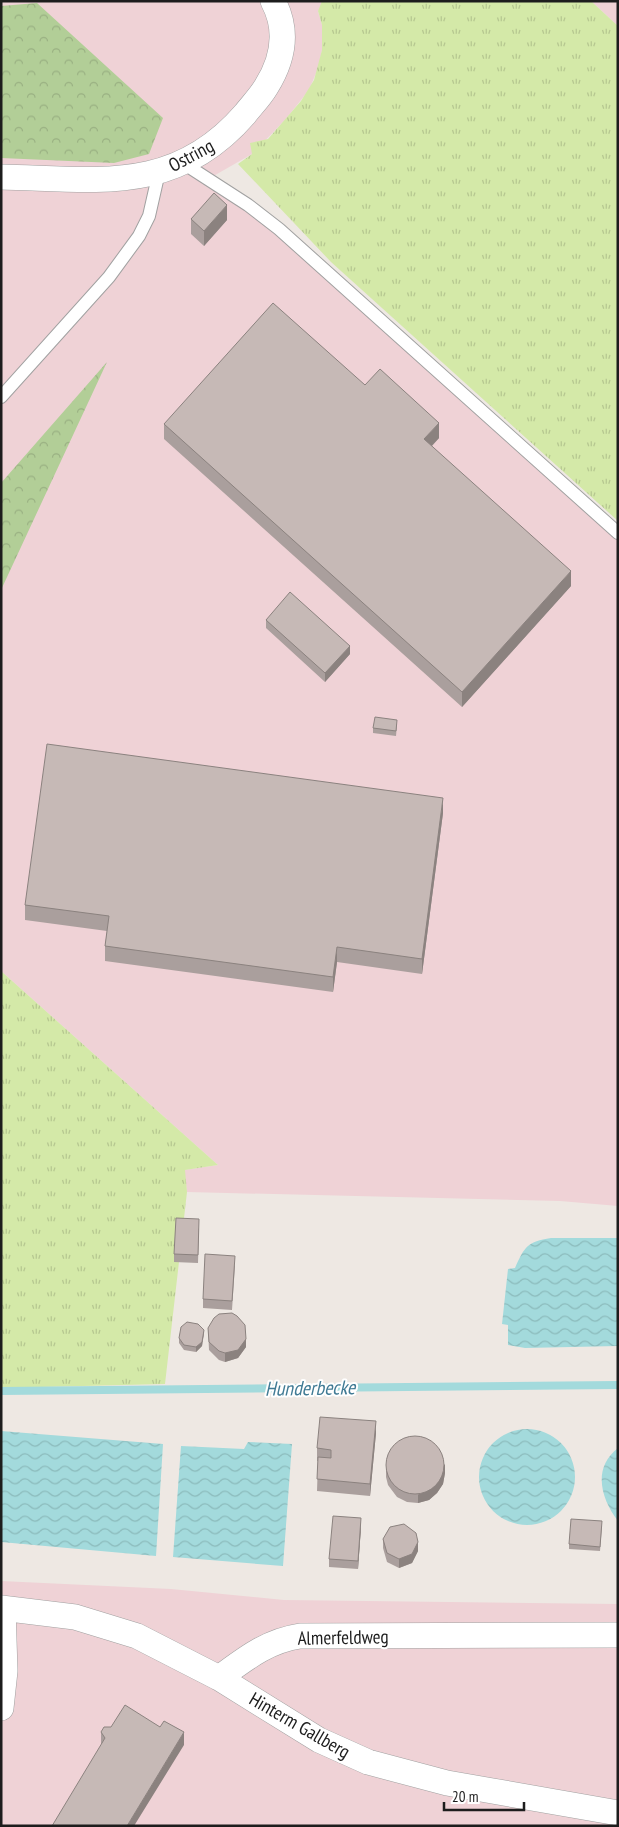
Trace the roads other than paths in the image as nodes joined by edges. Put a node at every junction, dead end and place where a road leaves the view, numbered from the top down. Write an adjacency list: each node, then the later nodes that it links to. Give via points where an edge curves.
1 (273, 1): 2 (street, Ostring, via 284,40 277,70 263,92 218,142)
2 (183, 163): 3 (street, Ostring); 6 (lane, via 279,229)
3 (159, 172): 4 (street, Ostring, via 116,179); 5 (lane, via 149,216 139,236 109,277)
4 (1, 177)
5 (1, 397)
6 (618, 533)
7 (2, 1608): 9 (street, via 75,1617 137,1636); 10 (street, via 5,1671)
8 (618, 1635): 9 (street, Almerfeldweg, via 300,1636 268,1644)
9 (219, 1678): 11 (street, Hinterm Gallberg, via 319,1740 368,1762 447,1783)
10 (1, 1708)
11 (618, 1813)

